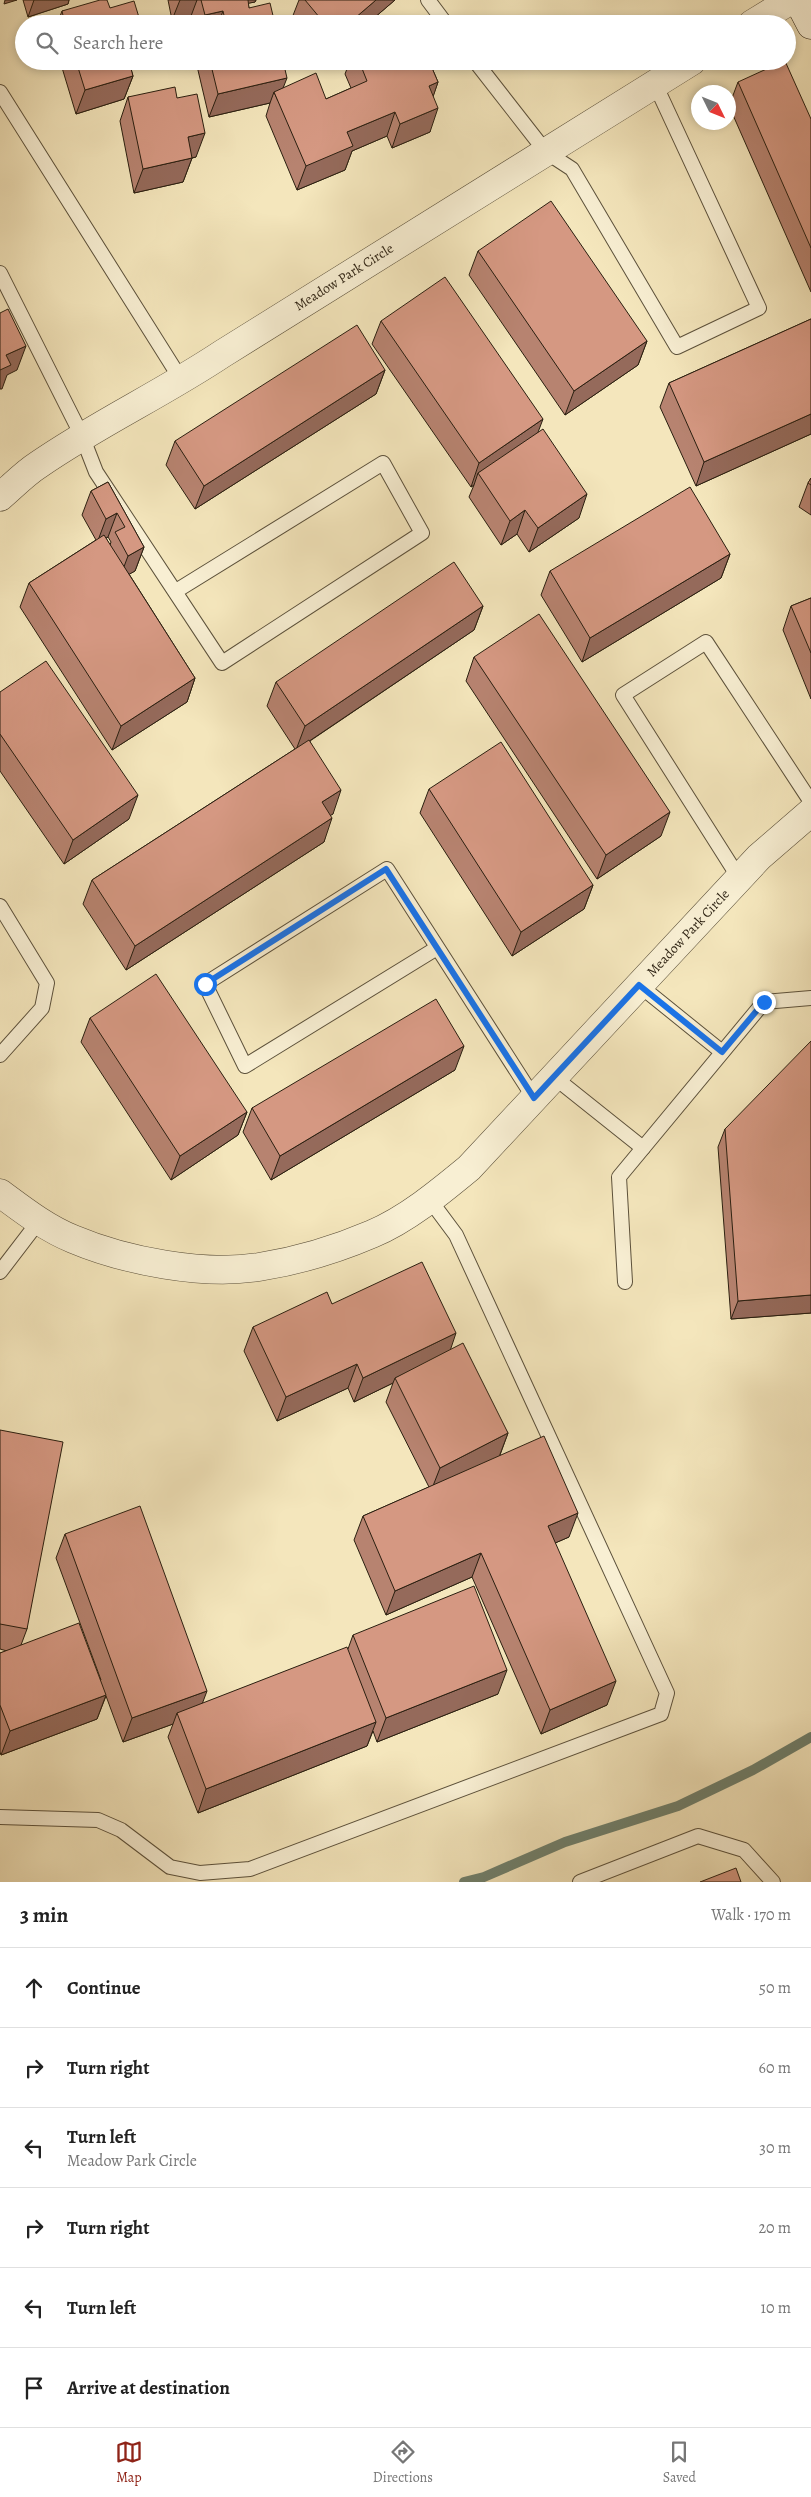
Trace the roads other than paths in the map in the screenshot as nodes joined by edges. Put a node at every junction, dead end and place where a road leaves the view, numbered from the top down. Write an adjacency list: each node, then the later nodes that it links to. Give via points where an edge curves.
1 (428, 0): 4 (lane)
2 (790, 0): 5 (street)
3 (798, 0): 6 (street)
4 (439, 15)
5 (766, 15)
6 (811, 25)
7 (482, 70): 11 (lane)
8 (678, 70): 9 (street, Meadow Park Circle)
9 (655, 84): 11 (street, Meadow Park Circle); 11 (lane, via 759,308 677,347 572,169)
10 (0, 92): 13 (lane)
11 (546, 152): 13 (street, Meadow Park Circle)
12 (0, 273): 14 (lane)
13 (182, 381): 14 (street, Meadow Park Circle)
14 (82, 436): 15 (street, Meadow Park Circle, via 36,466); 16 (lane, via 96,472)
15 (0, 497)
16 (176, 591): 16 (lane, via 222,663 422,533 383,463)
17 (811, 802): 19 (lane, via 706,642 623,695)
18 (811, 812): 19 (street, Meadow Park Circle, via 759,856)
19 (739, 878): 22 (street, Meadow Park Circle)
20 (0, 906): 25 (lane, via 47,983 42,1008)
21 (437, 948): 21 (lane, via 386,869 205,984 245,1066); 27 (lane)
22 (639, 985): 24 (lane); 26 (street, Meadow Park Circle)
23 (811, 998): 24 (lane, via 764,1002)
24 (722, 1052): 28 (lane)
25 (0, 1055)
26 (554, 1077): 27 (street, Meadow Park Circle); 28 (lane)
27 (534, 1098): 30 (street, Meadow Park Circle, via 469,1168)
28 (643, 1148): 33 (lane, via 619,1177)
29 (0, 1193): 31 (street, Meadow Park Circle)
30 (430, 1200): 31 (street, Meadow Park Circle, via 374,1234 322,1253 258,1267 195,1268 123,1256 73,1239); 34 (lane, via 456,1235 667,1693 661,1714 250,1869 200,1873 170,1868 121,1830 98,1820)
31 (39, 1221): 32 (lane)
32 (0, 1272)
33 (625, 1282)
34 (0, 1817)
35 (580, 1882): 36 (lane, via 698,1836 744,1850)
36 (772, 1882)

